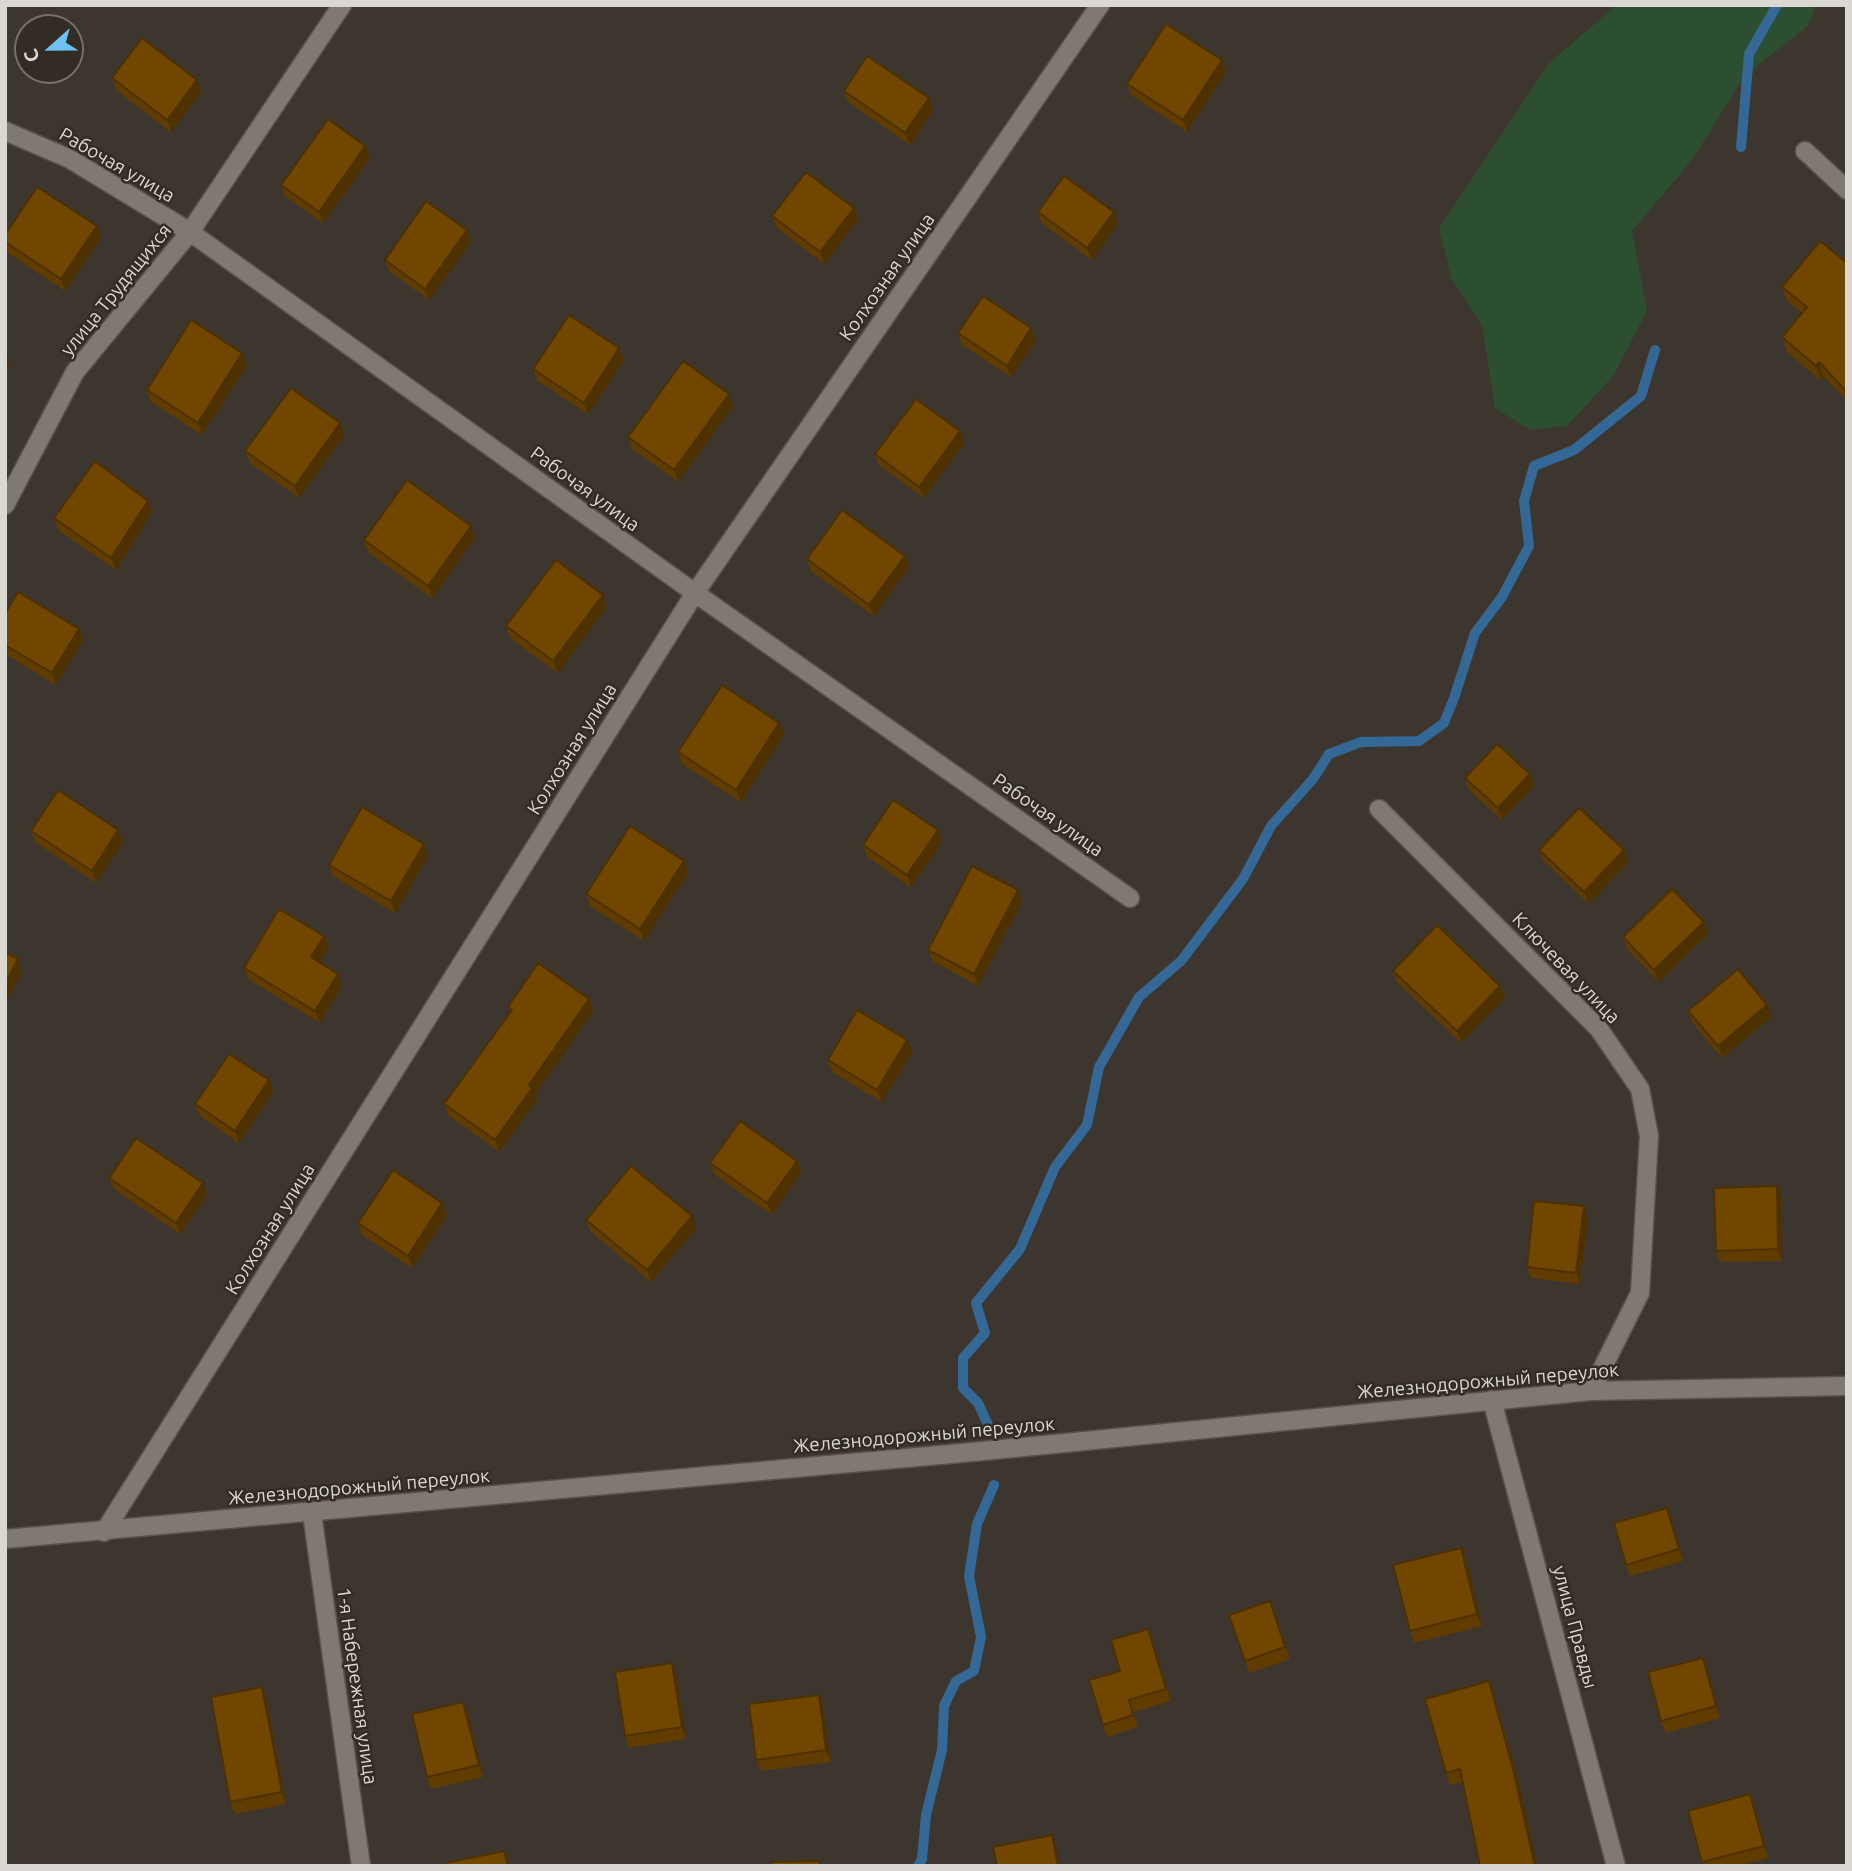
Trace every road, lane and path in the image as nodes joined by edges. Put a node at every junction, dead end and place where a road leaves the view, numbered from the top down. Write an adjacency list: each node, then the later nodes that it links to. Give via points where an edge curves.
1 (342, 5): 6 (street, улица Трудящихся)
2 (1100, 5): 8 (street, Колхозная улица)
3 (5, 131): 6 (street, Рабочая улица, via 70,159)
4 (1805, 151): 5 (street)
5 (1847, 190)
6 (190, 232): 7 (street, улица Трудящихся, via 75,372); 8 (street, Рабочая улица)
7 (5, 505)
8 (695, 593): 10 (street, Рабочая улица); 15 (street, Колхозная улица)
9 (1379, 809): 12 (street, Ключевая улица, via 1599,1029 1640,1089 1649,1136 1640,1293)
10 (1130, 898)
11 (1847, 1386): 12 (street, Железнодорожный переулок)
12 (1591, 1391): 13 (street, Железнодорожный переулок)
13 (1492, 1400): 14 (street, Железнодорожный переулок); 18 (street, улица Правды)
14 (312, 1513): 15 (street, Железнодорожный переулок); 17 (street, 1-я Набережная улица)
15 (104, 1532): 16 (street, Железнодорожный переулок)
16 (5, 1539)
17 (361, 1866)
18 (1616, 1866)

